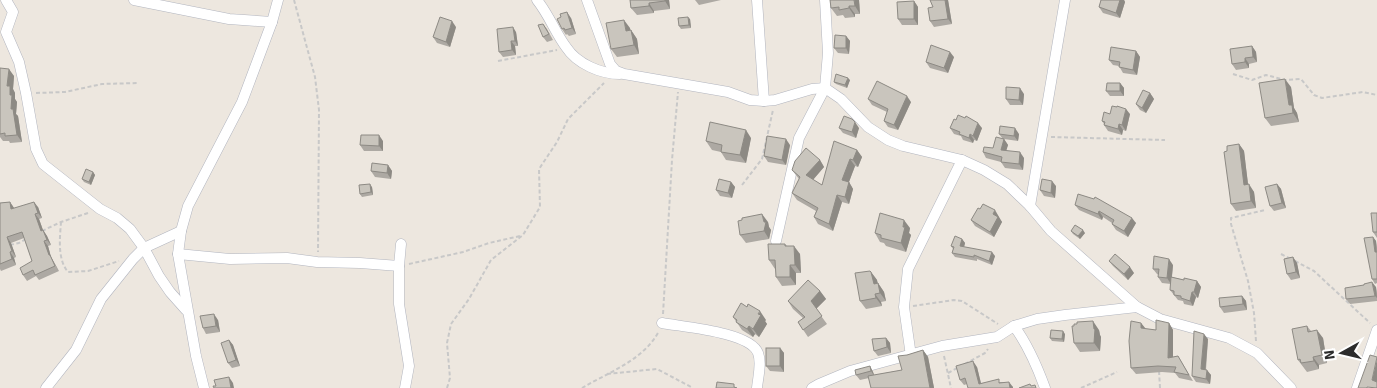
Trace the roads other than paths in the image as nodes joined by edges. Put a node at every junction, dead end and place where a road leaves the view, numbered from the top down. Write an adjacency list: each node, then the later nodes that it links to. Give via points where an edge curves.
1 (6, 0): 18 (street, via 13,12 6,32 19,62 36,150 44,164 100,209 130,228)
2 (134, 0): 9 (street, via 229,19)
3 (278, 0): 9 (street)
4 (537, 0): 10 (street, via 567,49 588,67)
5 (587, 0): 10 (street, via 610,64)
6 (757, 0): 12 (street)
7 (825, 0): 11 (street)
8 (1065, 0): 14 (street)
9 (272, 22): 15 (street, via 242,102 188,206)
10 (624, 74): 12 (street)
11 (826, 88): 12 (street); 13 (street, via 868,127 888,140); 16 (street, via 799,138)
12 (764, 101)
13 (962, 160): 14 (street, via 1007,184); 26 (street, via 908,269 904,307)
14 (1030, 206): 21 (street, via 1051,232)
15 (181, 231): 18 (street); 19 (street)
16 (776, 241)
17 (401, 244): 20 (street)
18 (144, 248): 22 (street, via 158,276); 27 (street, via 101,299 76,350)
19 (178, 254): 20 (street); 22 (street)
20 (399, 266): 29 (street, via 399,304 409,366)
21 (1137, 307): 24 (street, via 1065,314); 33 (street, via 1160,319 1229,338 1257,353)
22 (187, 311): 28 (street)
23 (662, 323): 30 (street, via 728,334 751,344 758,353 760,366)
24 (1010, 328): 26 (street, via 997,337 942,346); 32 (street, via 1025,342)
25 (1377, 330): 34 (street)
26 (911, 356): 31 (street, via 850,371)
27 (46, 388)
28 (204, 388)
29 (405, 388)
30 (757, 388)
31 (812, 388)
32 (1045, 388)
33 (1291, 388)
34 (1357, 388)

